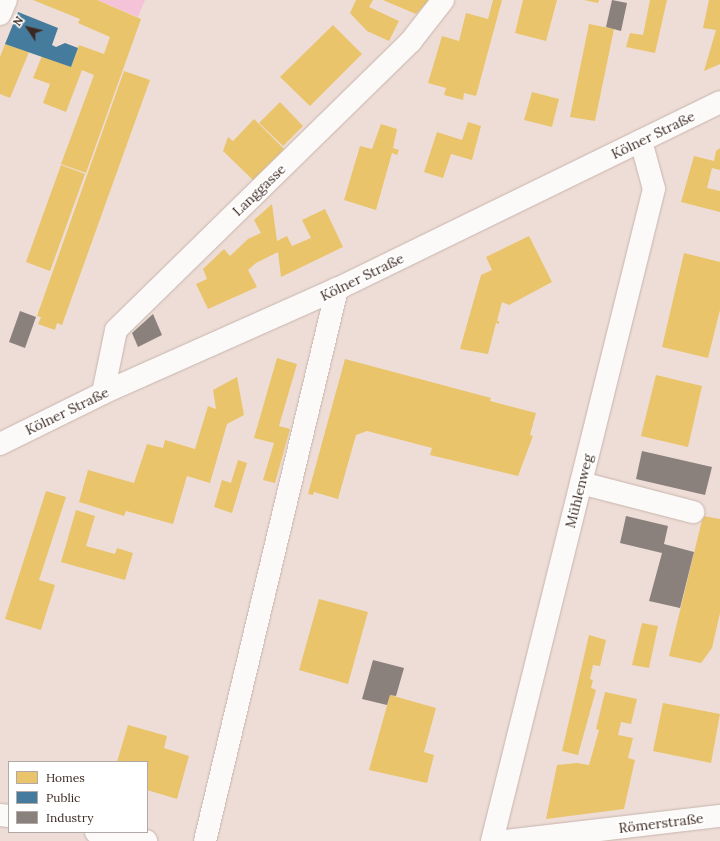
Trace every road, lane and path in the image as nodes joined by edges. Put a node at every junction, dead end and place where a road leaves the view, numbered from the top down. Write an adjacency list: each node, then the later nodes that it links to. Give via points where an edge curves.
1 (6, 0): 3 (street)
2 (443, 0): 7 (street, Langgasse, via 411,41 116,330)
3 (0, 14)
4 (720, 102): 5 (street, Kölner Straße)
5 (641, 141): 6 (street, Kölner Straße); 9 (street, Mühlenweg, via 654,189)
6 (337, 289): 7 (street, Kölner Straße); 14 (street)
7 (103, 393): 8 (street, Kölner Straße)
8 (0, 444)
9 (581, 483): 10 (street); 15 (street, Mühlenweg)
10 (693, 512)
11 (720, 816): 16 (street, Römerstraße)
12 (102, 833): 13 (street)
13 (146, 841)
14 (205, 841)
15 (492, 841)
16 (506, 841)

